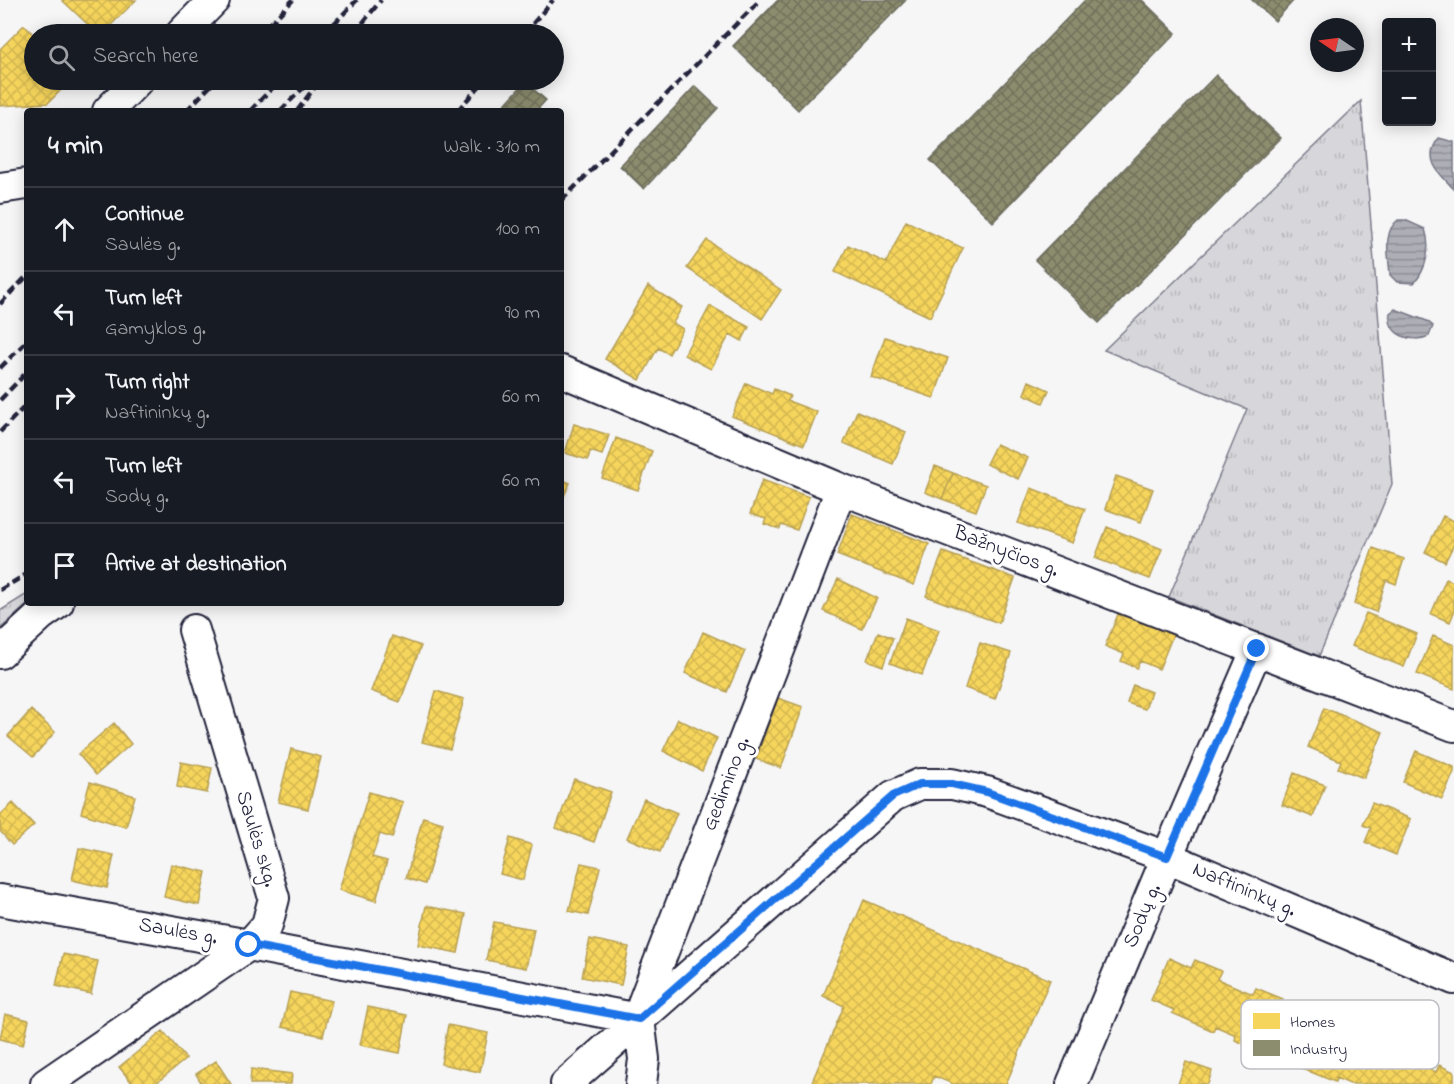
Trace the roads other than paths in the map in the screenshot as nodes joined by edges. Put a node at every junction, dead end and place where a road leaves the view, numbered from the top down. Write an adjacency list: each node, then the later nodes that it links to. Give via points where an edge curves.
1 (214, 0): 2 (street)
2 (191, 24)
3 (128, 90): 4 (street)
4 (111, 108)
5 (24, 184): 6 (street)
6 (0, 188)
7 (564, 371): 8 (street, Bažnyčios g.)
8 (841, 489): 11 (street, Bažnyčios g.); 18 (street, Gedimino g.)
9 (54, 606): 12 (street)
10 (194, 630): 16 (street, Saulės skg., via 274,898 267,925)
11 (1257, 649): 13 (street, Bažnyčios g.); 14 (street, Sodų g.)
12 (0, 653)
13 (1454, 726)
14 (1167, 857): 17 (street, Naftininkų g.); 18 (street, Naftininkų g., via 978,790 952,784 920,784 893,796); 22 (street, Sodų g.)
15 (0, 900): 16 (street, Saulės g.)
16 (249, 945): 18 (street, Saulės g.); 19 (street, Saulės skg.)
17 (1454, 979)
18 (639, 1019): 20 (street, Naftininkų g.); 21 (street, Gedimino g., via 644,1059)
19 (46, 1084)
20 (566, 1084)
21 (640, 1084)
22 (1072, 1084)

